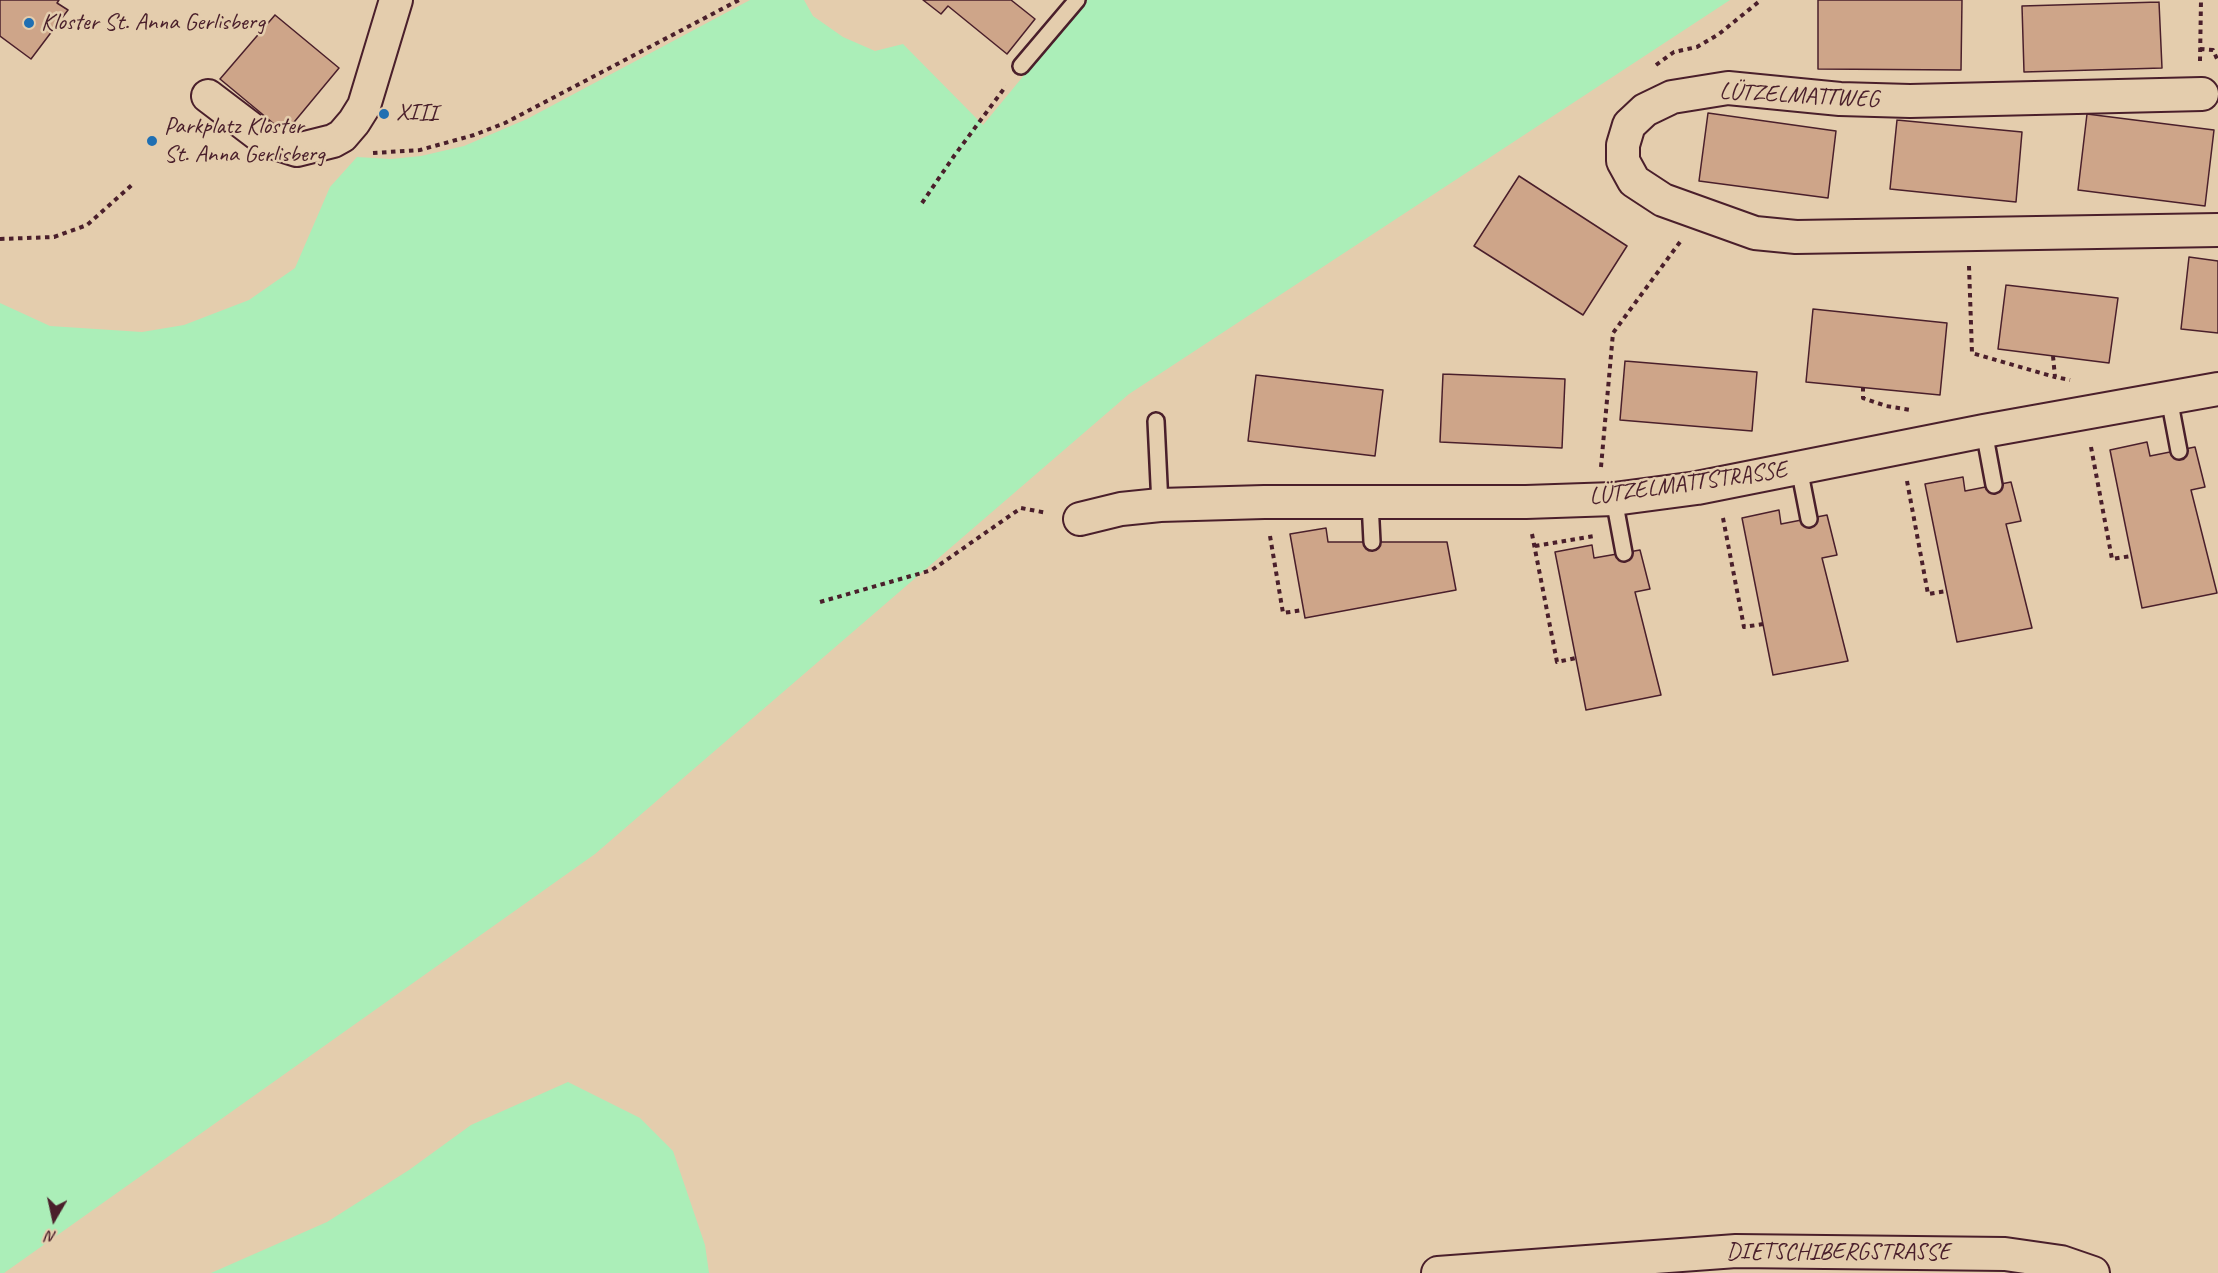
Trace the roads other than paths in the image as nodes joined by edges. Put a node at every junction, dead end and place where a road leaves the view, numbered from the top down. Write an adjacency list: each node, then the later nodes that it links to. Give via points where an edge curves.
1 (396, 0): 5 (street, via 363,106 354,122 333,141 297,150 266,140)
2 (1077, 0): 3 (lane)
3 (1021, 66)
4 (2202, 94): 6 (street, LÜTZELMATTWEG, via 1910,101 1728,88 1672,97 1645,110 1629,125 1623,161 1634,181 1663,200 1755,233 1796,237)
5 (208, 96)
6 (2218, 230)
7 (2218, 390): 8 (street, LÜTZELMATTSTRASSE)
8 (2169, 398): 10 (street, LÜTZELMATTSTRASSE); 11 (lane)
9 (1156, 422): 16 (lane)
10 (1984, 431): 12 (street, LÜTZELMATTSTRASSE); 13 (lane)
11 (2179, 451)
12 (1799, 468): 14 (street, LÜTZELMATTSTRASSE); 18 (lane)
13 (1994, 485)
14 (1614, 499): 15 (street, LÜTZELMATTSTRASSE); 20 (lane)
15 (1370, 502): 16 (street, LÜTZELMATTSTRASSE); 19 (lane)
16 (1160, 505): 17 (street, LÜTZELMATTSTRASSE)
17 (1080, 519)
18 (1809, 519)
19 (1372, 542)
20 (1624, 553)
21 (1438, 1273): 22 (street, DIETSCHIBERGSTRASSE, via 1736,1251 2005,1254 2061,1262)
22 (2093, 1273)

